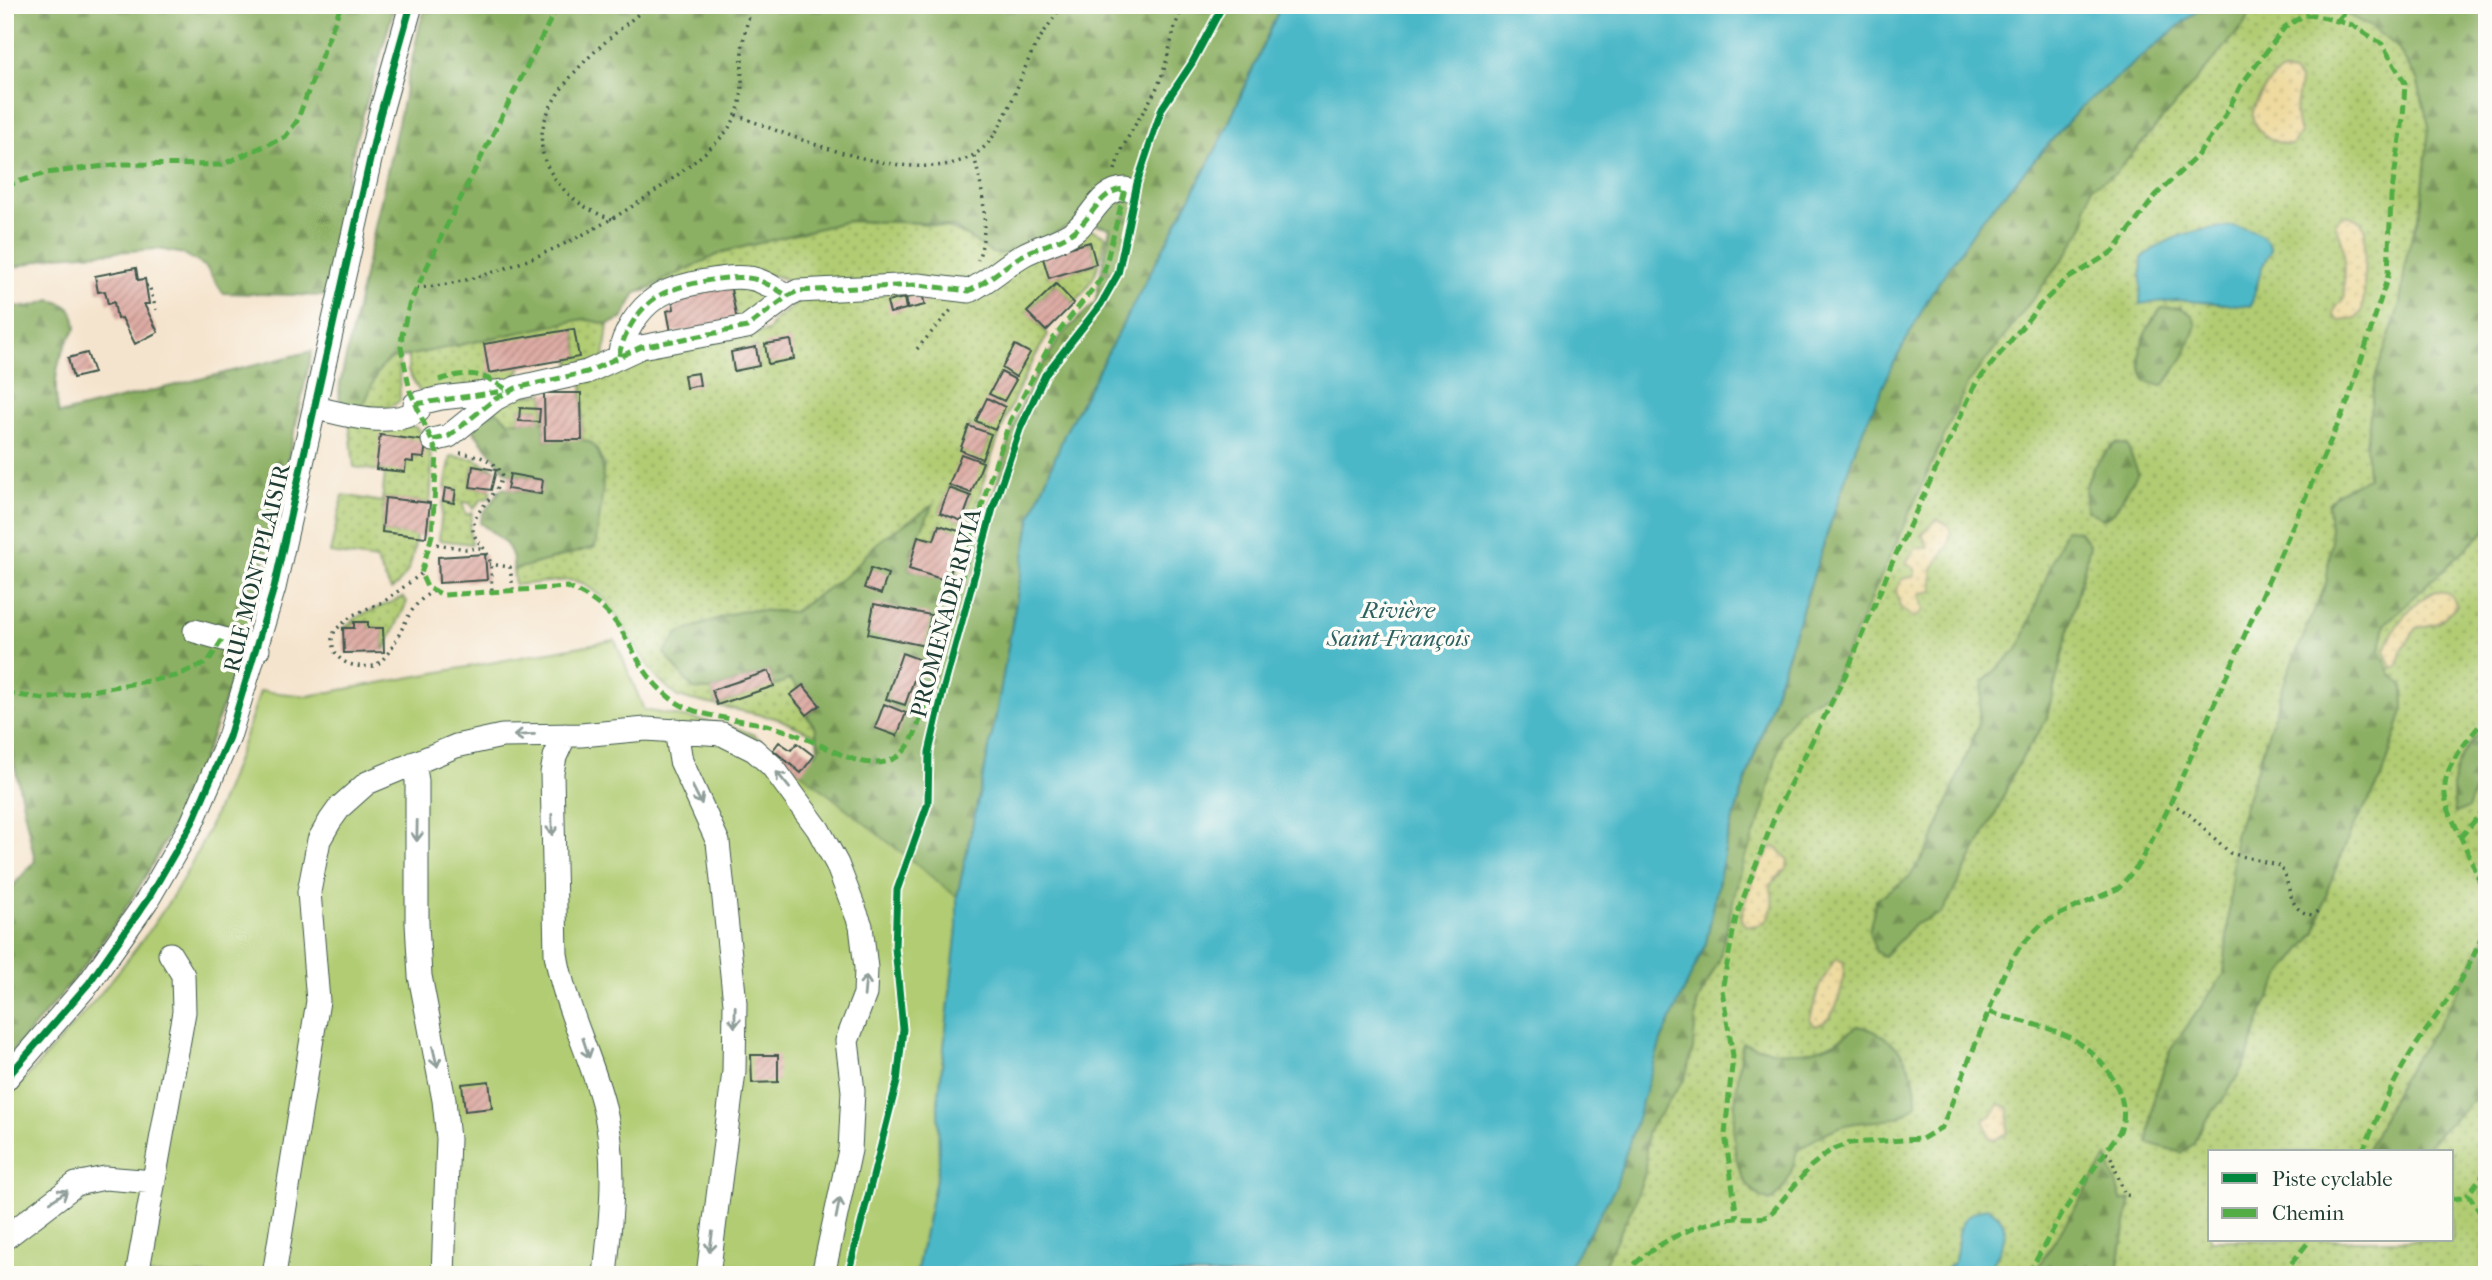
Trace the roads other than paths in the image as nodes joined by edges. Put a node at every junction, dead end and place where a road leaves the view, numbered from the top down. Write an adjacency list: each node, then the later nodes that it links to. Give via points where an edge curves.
1 (411, 5): 6 (street, RUE MONTPLAISIR, via 380,115)
2 (1121, 189): 3 (street, via 1105,195 1065,237 1027,253 964,291 918,285 799,291)
3 (788, 296): 4 (street, via 747,327 664,341); 4 (street, via 761,282 733,277 664,293 631,325)
4 (619, 356): 5 (street, via 587,372)
5 (509, 391): 6 (street, via 441,398 387,418); 7 (street)
6 (316, 408): 9 (street, RUE MONTPLAISIR)
7 (441, 447)
8 (195, 632): 9 (street)
9 (258, 649): 14 (street, RUE MONTPLAISIR, via 218,768 166,870 89,983)
10 (676, 730): 11 (street); 21 (street, one-way to 21, via 681,761 718,842 735,1003 734,1072); 22 (street, one-way to 10, via 850,1150 853,1091 847,1041 865,994 861,926 824,841 772,766 754,750 722,734)
11 (565, 735): 12 (street, one-way to 12, via 481,739); 20 (street, one-way to 20, via 552,773 556,954 559,977 604,1106 613,1212)
12 (414, 763): 18 (street, via 355,792 319,840 309,892 318,1001 315,1031); 19 (street, one-way to 19, via 420,976 448,1139)
13 (170, 954): 15 (street, via 183,975 184,1012)
14 (5, 1080)
15 (154, 1182): 16 (street, one-way to 15, via 76,1184 105,1178); 17 (street)
16 (5, 1238)
17 (137, 1275)
18 (274, 1275)
19 (443, 1275)
20 (606, 1275)
21 (708, 1275)
22 (823, 1275)

